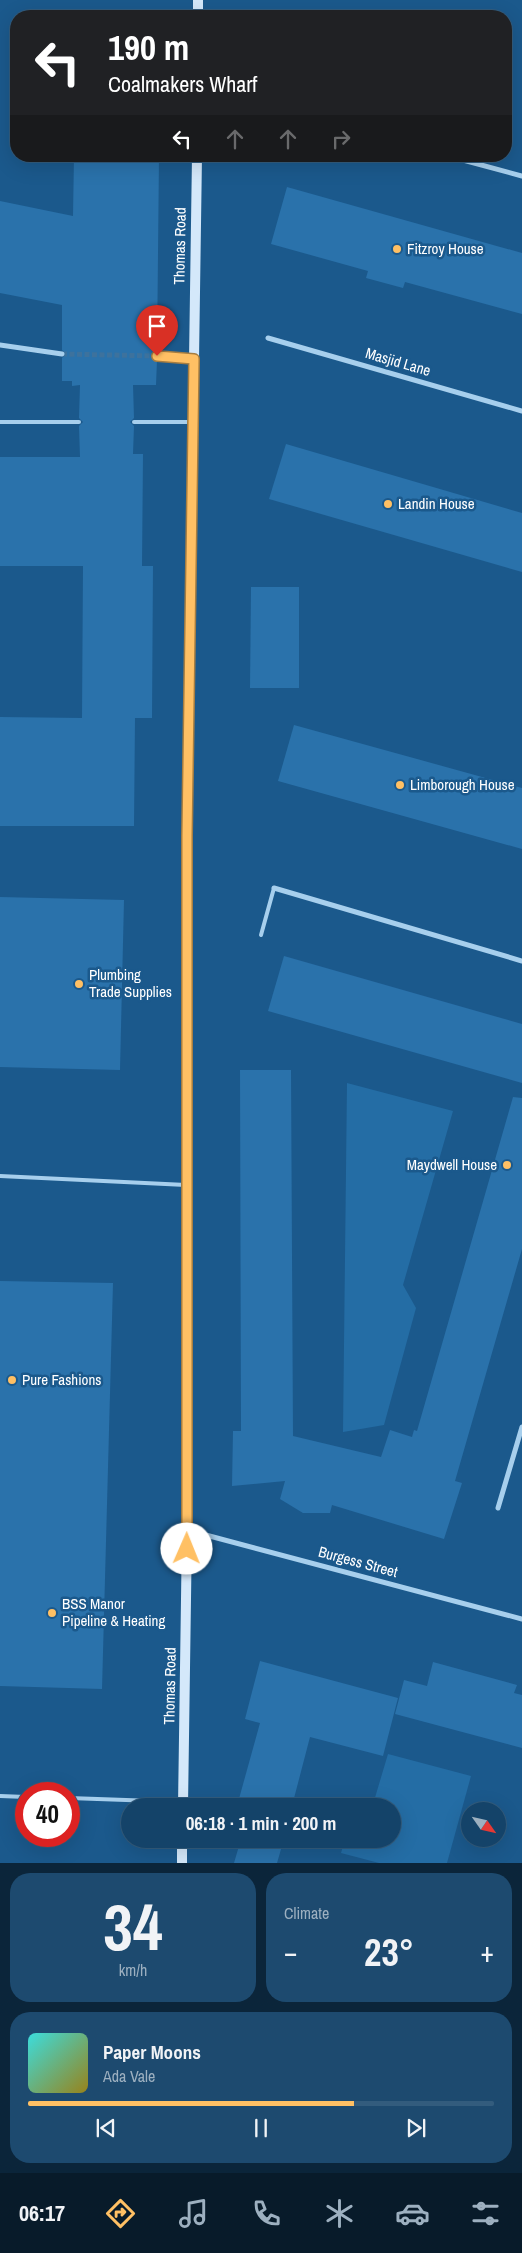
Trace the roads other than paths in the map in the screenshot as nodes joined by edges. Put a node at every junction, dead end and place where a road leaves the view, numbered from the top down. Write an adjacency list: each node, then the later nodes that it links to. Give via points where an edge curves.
1 (197, 162): 8 (street, Thomas Road)
2 (470, 162): 3 (street)
3 (522, 176)
4 (268, 338): 9 (street, Masjid Lane)
5 (0, 345): 6 (street)
6 (62, 354)
7 (157, 356): 8 (street)
8 (194, 359): 13 (street, Thomas Road)
9 (522, 411)
10 (0, 422): 11 (lane)
11 (79, 422)
12 (134, 422): 13 (lane)
13 (192, 422): 18 (street, Thomas Road, via 187,836)
14 (274, 888): 15 (lane); 16 (street)
15 (261, 935)
16 (522, 960)
17 (0, 1176): 18 (lane)
18 (188, 1185): 21 (street, Thomas Road)
19 (522, 1427): 20 (street)
20 (498, 1508)
21 (188, 1530): 22 (street, Burgess Street); 25 (street, Thomas Road)
22 (522, 1620)
23 (0, 1796): 24 (lane)
24 (15, 1797)
25 (183, 1798)
26 (80, 1799): 27 (lane)
27 (121, 1801)
28 (182, 1848): 29 (street)
29 (182, 1863)

